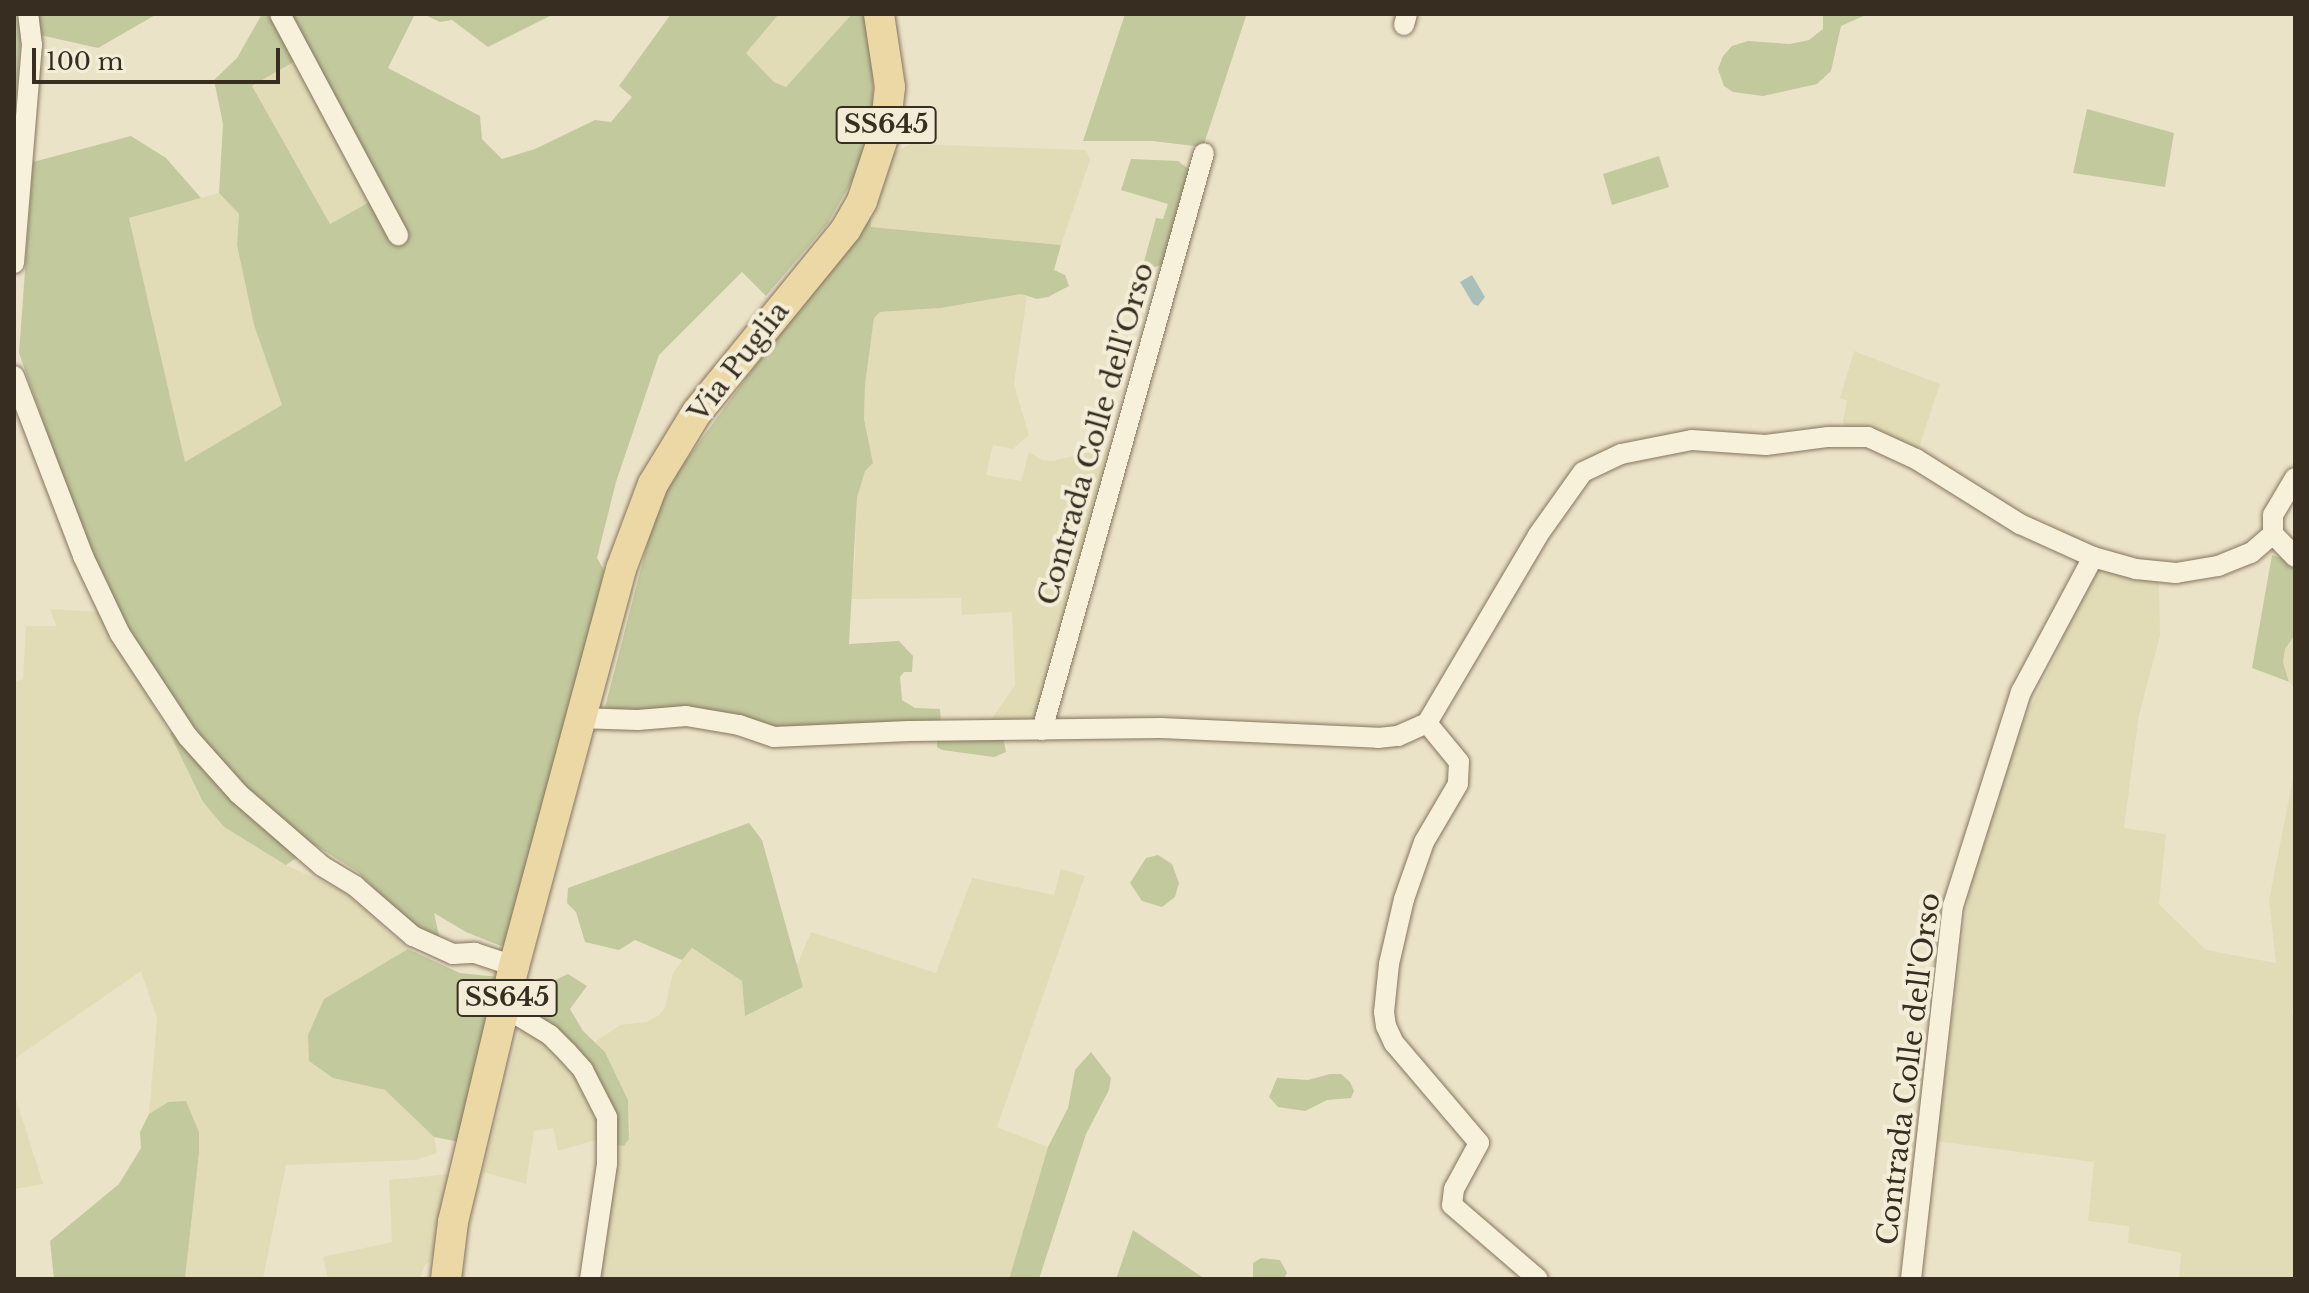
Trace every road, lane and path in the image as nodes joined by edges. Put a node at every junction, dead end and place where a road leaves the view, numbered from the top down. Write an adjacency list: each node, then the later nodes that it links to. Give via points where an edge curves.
1 (28, 14): 6 (street, via 32,45)
2 (280, 14): 5 (street)
3 (879, 14): 12 (main road, Via Puglia / SS645, via 890,87 885,132 862,201 846,229 697,412 653,484 621,569)
4 (1204, 153): 14 (street, Contrada Colle dell'Orso)
5 (398, 235)
6 (14, 263)
7 (14, 376): 15 (street, via 83,556 120,634 188,737 239,794 413,936 453,954 475,953)
8 (2295, 478): 9 (street, via 2273,515)
9 (2273, 534): 10 (street, via 2251,553 2218,566 2176,573); 11 (street)
10 (2093, 557): 13 (street, via 2020,524 1916,459 1868,437 1766,445 1692,440 1621,454 1583,472 1538,535); 20 (street, Contrada Colle dell'Orso, via 2021,692 1953,906)
11 (2295, 557)
12 (578, 718): 14 (street, via 686,716 774,737); 15 (main road, SS645)
13 (1427, 723): 14 (street, via 1415,731 1378,738 1252,730); 19 (street, via 1459,762 1458,784 1424,842 1404,899 1389,964 1386,1026 1394,1043 1479,1143 1454,1189 1452,1205)
14 (1042, 730)
15 (514, 966): 16 (main road, SS645)
16 (504, 1007): 17 (main road, SS645, via 453,1222); 18 (street, via 567,1052 583,1070 607,1117 607,1164)
17 (446, 1279)
18 (590, 1279)
19 (1538, 1279)
20 (1911, 1279)

